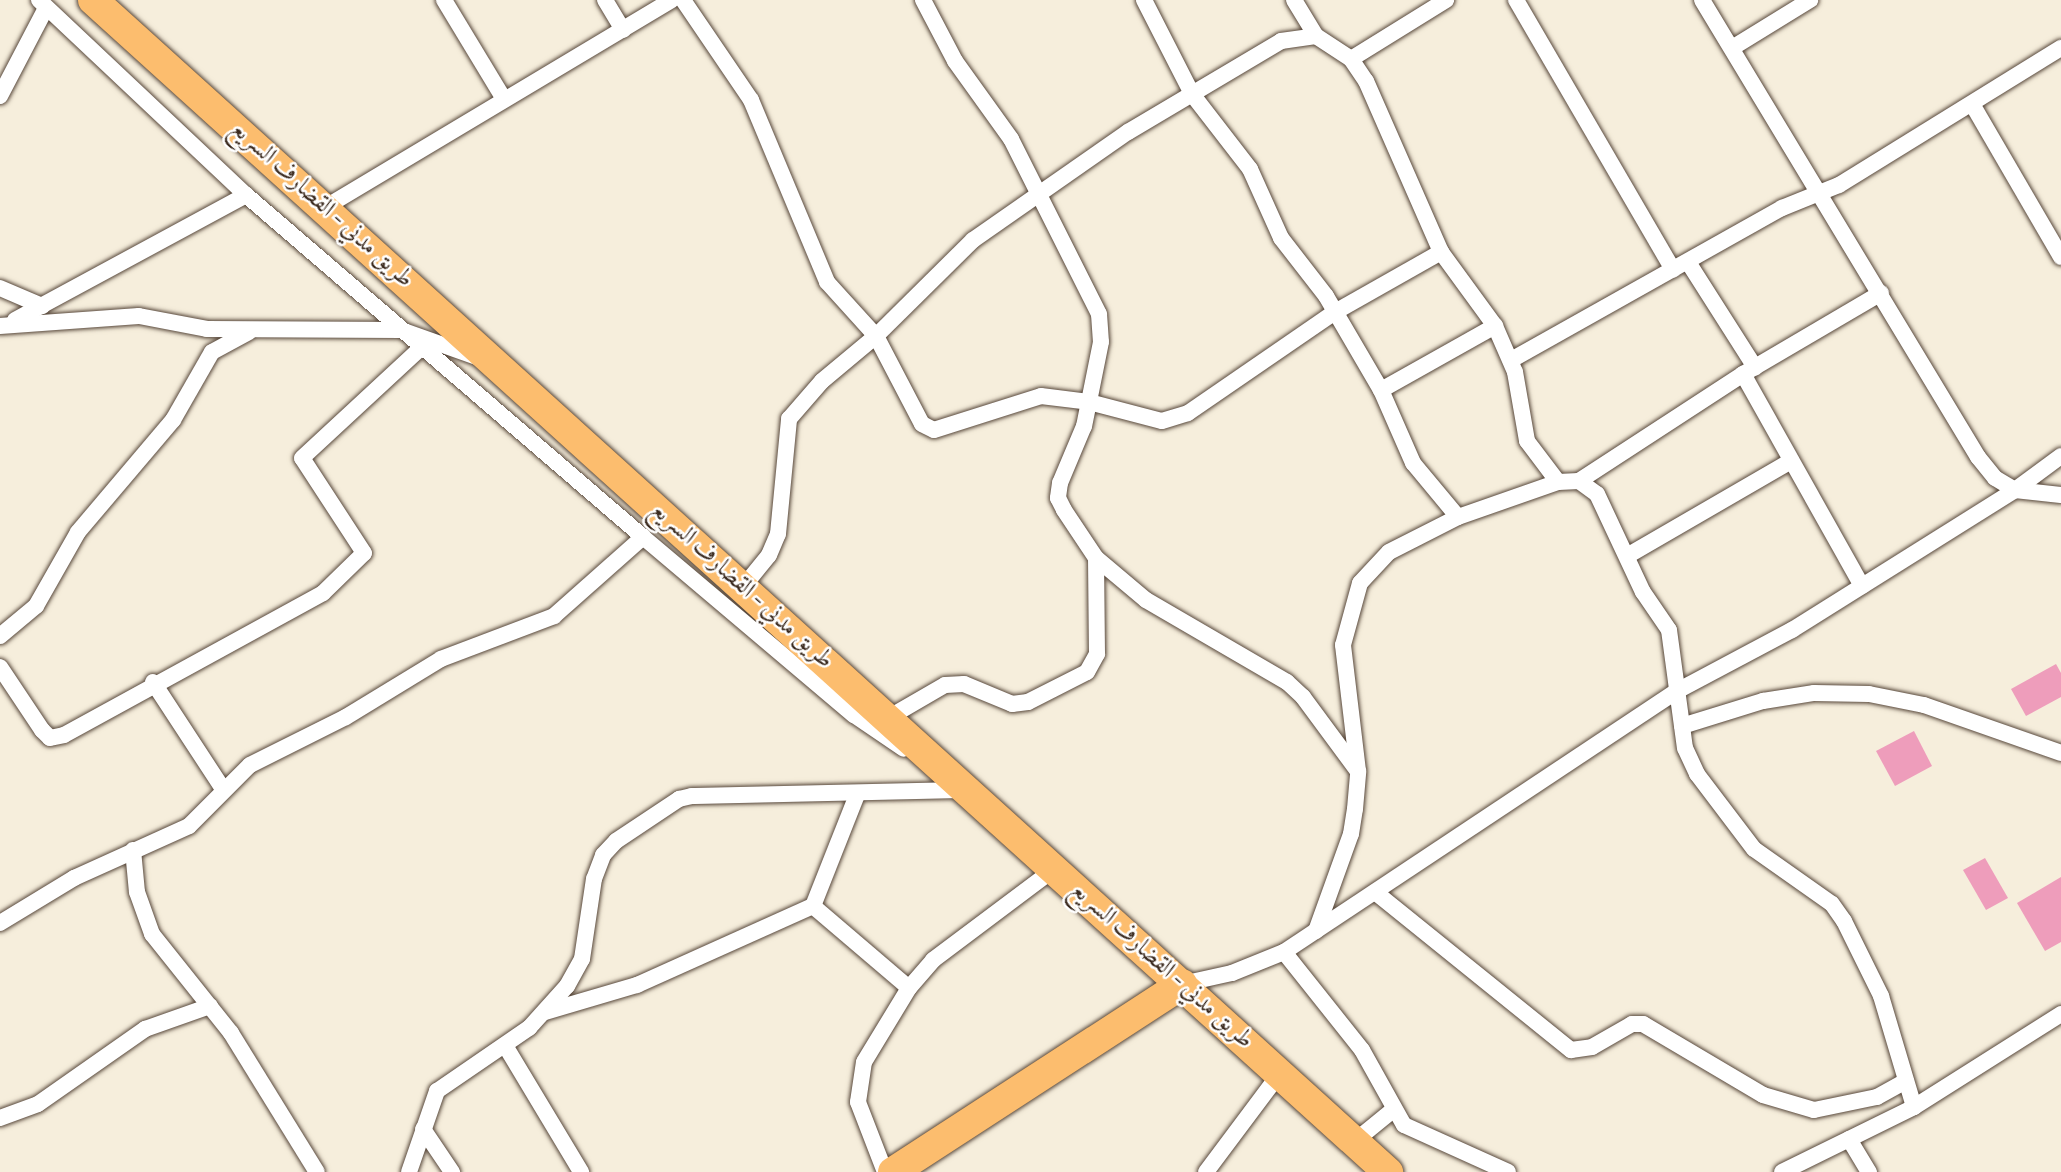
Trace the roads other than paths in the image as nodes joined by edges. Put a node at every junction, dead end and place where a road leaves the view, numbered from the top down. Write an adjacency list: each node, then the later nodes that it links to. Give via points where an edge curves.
1 (93, 0): 26 (highway, طريق مدني - القضارف السريع)
2 (444, 0): 21 (street)
3 (605, 0): 14 (street)
4 (672, 0): 14 (street)
5 (683, 0): 39 (street, via 751,100 827,282)
6 (923, 0): 25 (street, via 955,61 1001,121)
7 (1143, 0): 19 (street)
8 (1294, 0): 15 (street)
9 (1446, 0): 18 (street)
10 (1516, 0): 30 (street)
11 (1702, 0): 16 (street)
12 (1810, 0): 16 (street)
13 (43, 4): 20 (street); 24 (street)
14 (622, 30): 21 (street)
15 (1315, 36): 18 (street); 19 (street, via 1281,41)
16 (1732, 48): 23 (street)
17 (2061, 48): 22 (street)
18 (1352, 58): 28 (street, via 1385,116)
19 (1192, 94): 25 (street); 34 (street, via 1250,169 1281,238)
20 (0, 96)
21 (504, 99): 26 (street)
22 (1972, 104): 23 (street); 27 (street)
23 (1820, 192): 29 (street); 32 (street)
24 (246, 195): 33 (street); 38 (street)
25 (1037, 196): 39 (street, via 973,240); 45 (street, via 1100,314 1101,342)
26 (324, 208): 42 (highway, طريق مدني - القضارف السريع)
27 (2059, 249)
28 (1441, 252): 34 (street); 36 (street)
29 (1688, 261): 30 (street); 43 (street)
30 (1673, 270): 41 (street)
31 (0, 288): 33 (street)
32 (1881, 293): 43 (street); 50 (street, via 1978,457 1995,478)
33 (42, 306): 35 (street)
34 (1335, 312): 44 (street); 45 (street, via 1188,413 1162,421)
35 (3, 326): 37 (street, via 139,316 207,328)
36 (1495, 326): 41 (street); 44 (street)
37 (255, 329): 38 (street); 58 (street, via 212,352 173,420 78,532 36,606)
38 (401, 330): 40 (street); 42 (street)
39 (876, 336): 45 (street, via 922,424 934,430 1041,396); 57 (street, via 822,381 789,419 778,534 769,555)
40 (422, 347): 53 (street); 60 (street, via 302,458 360,542 364,553 358,563 323,593)
41 (1511, 360): 49 (street, via 1521,427)
42 (495, 364): 57 (highway, طريق مدني - القضارف السريع)
43 (1749, 371): 47 (street); 48 (street)
44 (1381, 390): 52 (street, via 1413,463)
45 (1088, 402): 55 (street, via 1058,498)
46 (2061, 456): 50 (street)
47 (1791, 461): 54 (street); 56 (street)
48 (1579, 481): 49 (street); 54 (street, via 1597,494)
49 (1558, 482): 52 (street)
50 (2015, 490): 51 (street); 56 (street)
51 (2061, 495)
52 (1458, 517): 66 (street, via 1389,552 1360,583 1343,645)
53 (643, 537): 65 (street, via 854,715 894,744); 67 (street, via 554,616 441,659 345,718 250,765)
54 (1627, 556): 61 (street, via 1669,630)
55 (1096, 558): 62 (street, via 1097,654 1087,672 1028,702 1013,704 964,684 945,685); 66 (street, via 1173,618 1287,682)
56 (1862, 586): 61 (street)
57 (743, 587): 62 (highway, طريق مدني - القضارف السريع)
58 (0, 636)
59 (0, 667): 60 (street, via 50,737 64,735)
60 (153, 682): 67 (street)
61 (1679, 690): 63 (street); 72 (street)
62 (888, 718): 65 (highway, طريق مدني - القضارف السريع)
63 (1682, 726): 64 (street, via 1763,701 1814,693 1868,694 1924,705); 84 (street, via 1696,774 1732,825 1754,849 1832,904 1844,921 1881,996)
64 (2061, 753)
65 (945, 769): 68 (highway, طريق مدني - القضارف السريع)
66 (1358, 771): 75 (street, via 1351,834)
67 (223, 789): 70 (street, via 189,826)
68 (967, 790): 69 (street); 71 (highway, طريق مدني - القضارف السريع)
69 (856, 795): 73 (street); 80 (street, via 692,796 679,799 616,841 603,855 594,878 582,959)
70 (133, 850): 74 (street, via 74,878); 79 (street, via 137,892 152,934)
71 (1054, 869): 77 (highway, طريق مدني - القضارف السريع); 78 (street, via 933,960)
72 (1375, 892): 75 (street); 84 (street, via 1571,1050 1592,1047 1632,1024 1643,1024 1763,1094 1814,1110 1877,1097)
73 (813, 906): 78 (street); 80 (street, via 637,985)
74 (0, 923)
75 (1317, 931): 76 (street)
76 (1284, 952): 77 (street, via 1232,973); 86 (street, via 1362,1050)
77 (1182, 984): 83 (highway, طريق مدني - القضارف السريع); 96 (highway)
78 (909, 988): 95 (street, via 864,1062 858,1082 858,1102)
79 (210, 1006): 87 (street, via 145,1029 38,1104); 91 (street)
80 (545, 1012): 82 (street)
81 (2061, 1014): 85 (street)
82 (506, 1047): 88 (street, via 437,1091); 94 (street)
83 (1280, 1073): 90 (highway, طريق مدني - القضارف السريع); 97 (street)
84 (1906, 1082): 85 (street)
85 (1914, 1107): 89 (street)
86 (1393, 1110): 90 (street); 99 (street, via 1416,1134)
87 (0, 1118)
88 (423, 1129): 92 (street); 93 (street)
89 (1849, 1139): 100 (street); 101 (street)
90 (1355, 1141): 98 (highway, طريق مدني - القضارف السريع)
91 (317, 1172)
92 (409, 1172)
93 (452, 1172)
94 (581, 1172)
95 (885, 1172)
96 (892, 1172)
97 (1206, 1172)
98 (1388, 1172)
99 (1508, 1172)
100 (1782, 1172)
101 (1869, 1172)

